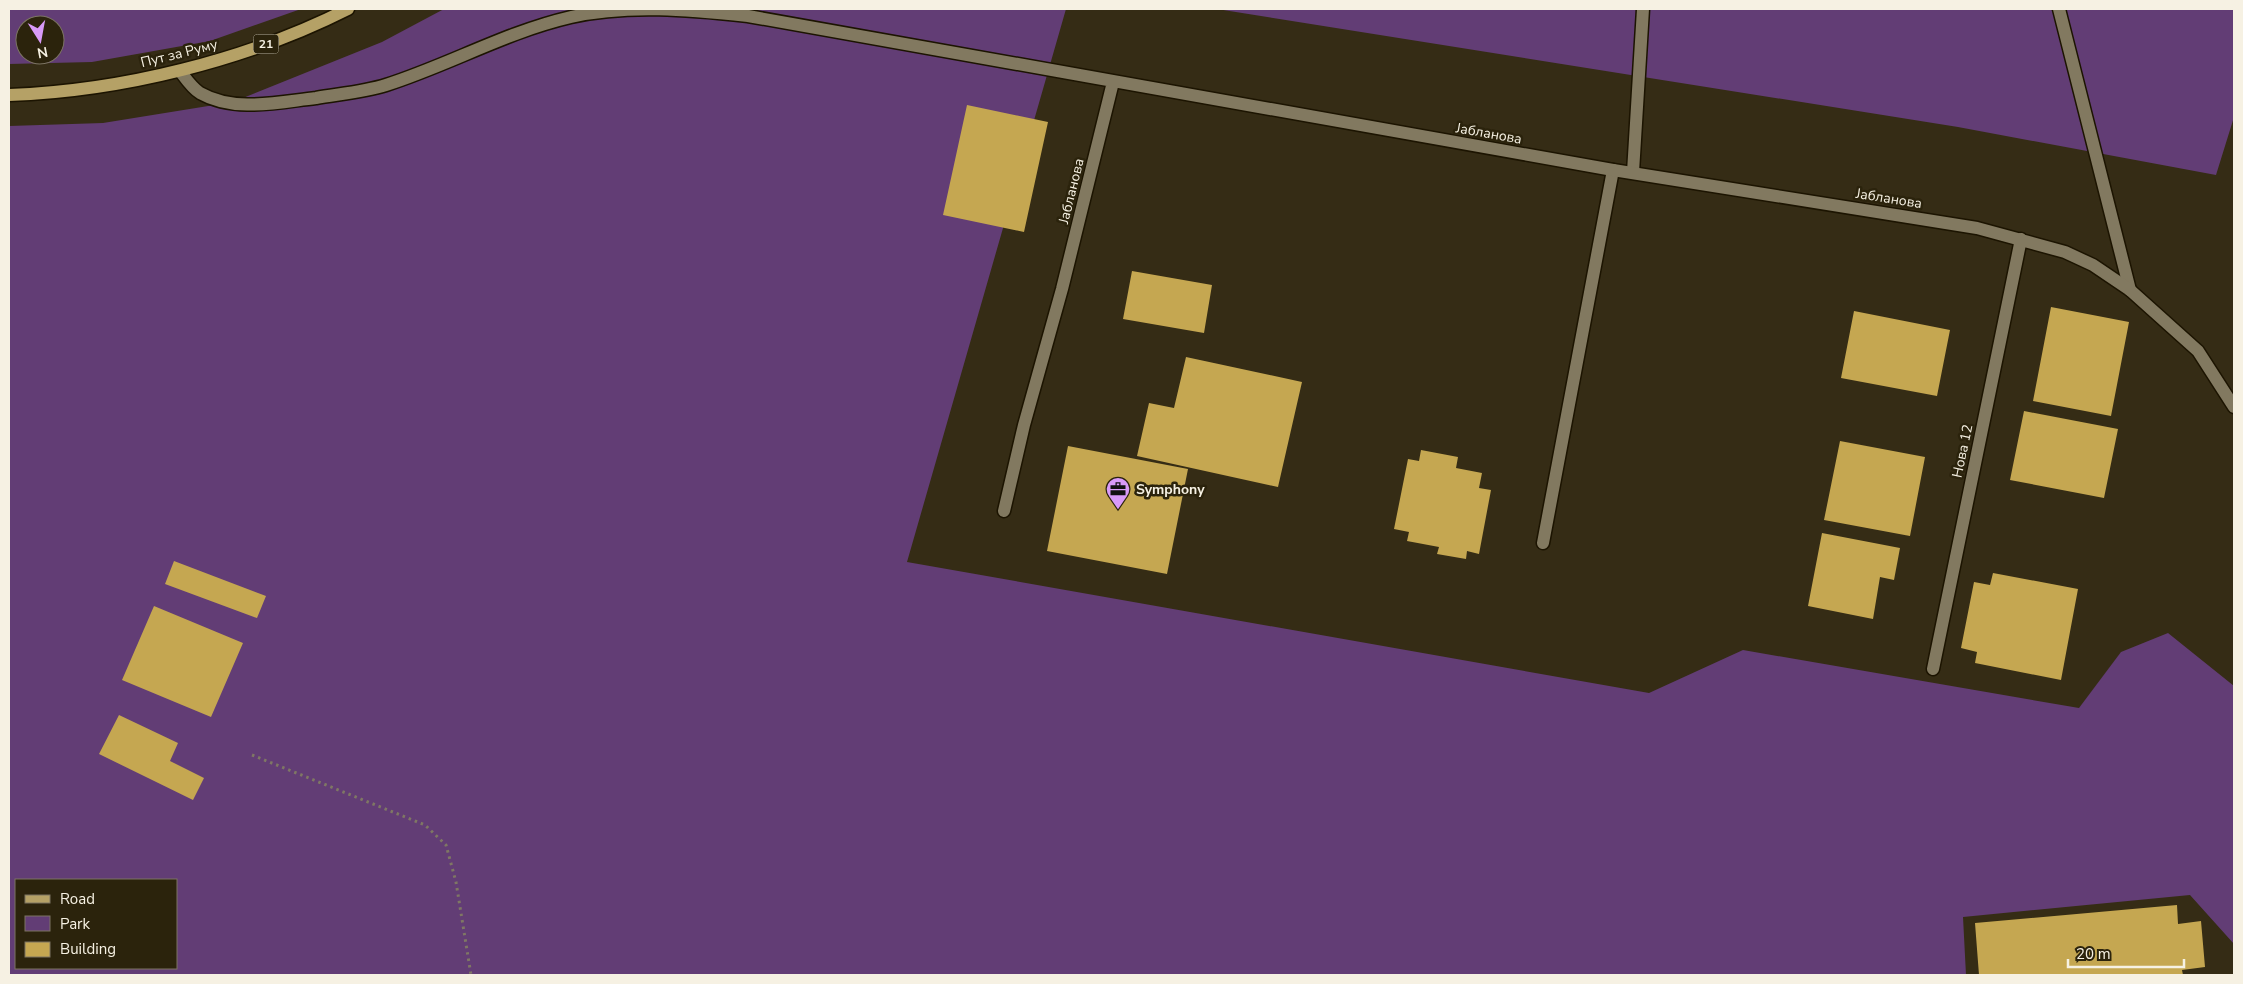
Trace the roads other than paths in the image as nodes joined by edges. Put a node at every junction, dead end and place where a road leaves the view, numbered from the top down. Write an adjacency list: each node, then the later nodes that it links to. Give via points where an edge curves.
1 (348, 9): 4 (main road, Пут за Руму / 21, via 261,46)
2 (1643, 9): 8 (street)
3 (2059, 9): 10 (street)
4 (180, 71): 5 (street, via 200,93 239,104 260,105 332,96 384,86 530,28 572,17 657,10 748,16); 6 (main road, Пут за Руму / 21, via 43,93)
5 (1113, 82): 7 (street, Јабланова); 12 (street, Јабланова)
6 (9, 95)
7 (1613, 170): 8 (street, Јабланова); 13 (street)
8 (1632, 172): 9 (street, Јабланова, via 1978,228)
9 (2021, 239): 10 (street, Јабланова, via 2072,255); 14 (street, Нова 12)
10 (2130, 290): 11 (street, Јабланова, via 2198,351)
11 (2234, 407)
12 (1004, 511)
13 (1543, 543)
14 (1933, 669)

